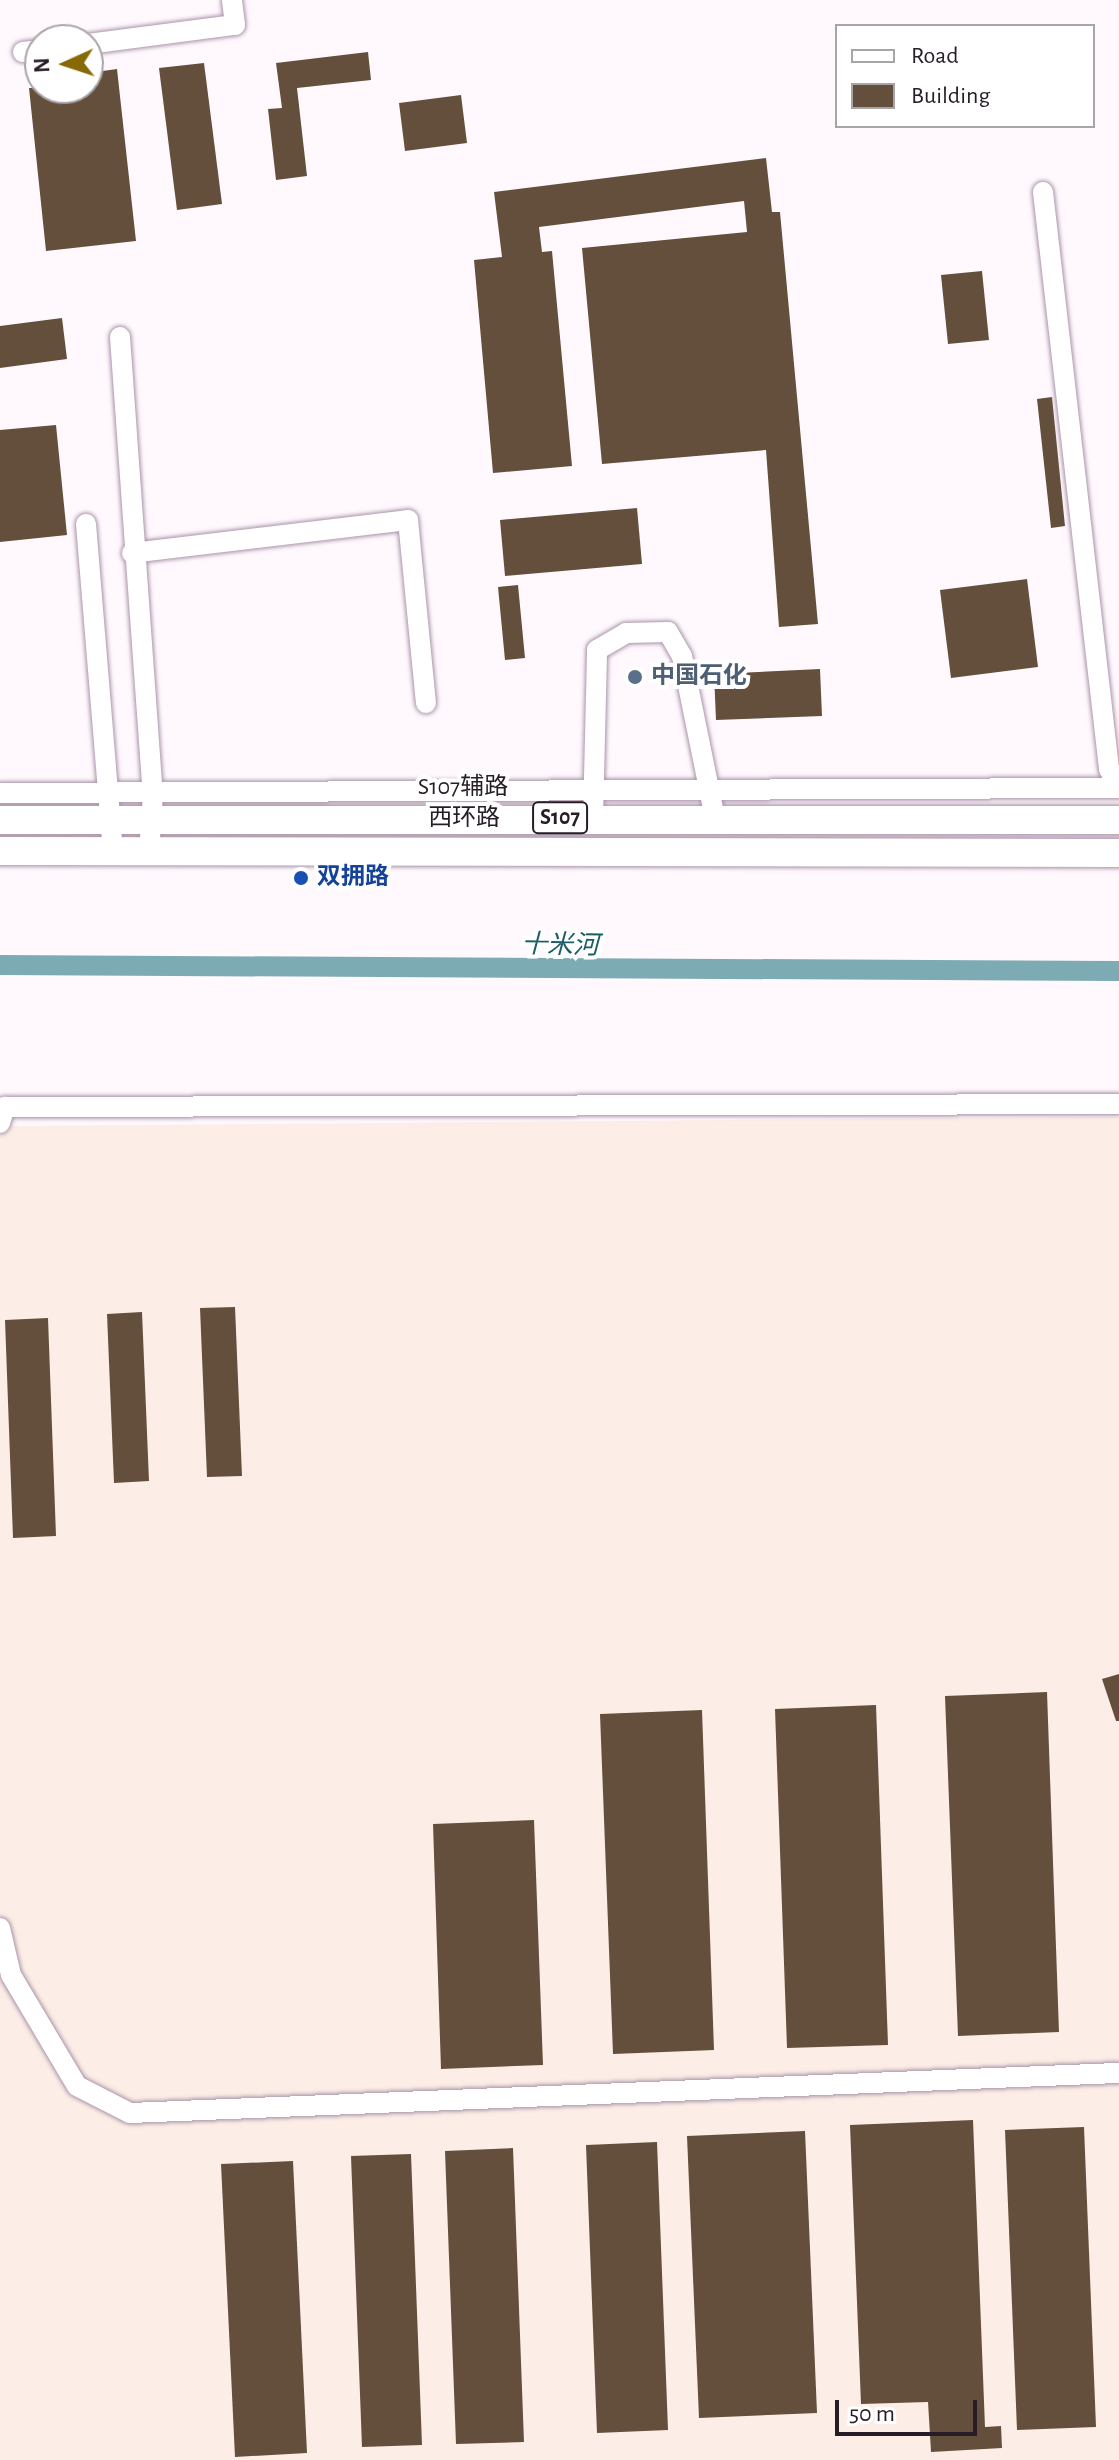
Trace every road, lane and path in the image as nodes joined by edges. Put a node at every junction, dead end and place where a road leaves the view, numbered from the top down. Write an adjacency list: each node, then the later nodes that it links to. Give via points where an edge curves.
1 (232, 0): 2 (street, via 235,25)
2 (104, 42)
3 (1043, 192): 10 (street, via 1109,769)
4 (120, 337): 6 (street)
5 (86, 524): 12 (street)
6 (132, 553): 7 (street, via 408,520); 13 (street)
7 (426, 703)
8 (590, 787): 9 (street, S107辅路); 9 (street, via 597,650 626,633 668,632 682,656); 13 (street, S107辅路); 14 (street)
9 (711, 788): 10 (street, S107辅路); 15 (street)
10 (1119, 788)
11 (0, 793): 12 (street)
12 (113, 807): 13 (highway, 西环路 / S107); 16 (highway, 西环路 / S107); 19 (street)
13 (152, 807): 14 (highway, 西环路 / S107); 20 (street)
14 (593, 818): 15 (highway, 西环路 / S107)
15 (715, 818): 17 (highway, 西环路 / S107)
16 (0, 820)
17 (1119, 820)
18 (0, 851): 19 (highway, 西环路 / S107)
19 (113, 852): 20 (highway, 西环路 / S107)
20 (149, 853): 21 (highway, 西环路 / S107)
21 (1119, 853)
22 (1119, 1104): 23 (street, via 5,1107)
23 (0, 1123)
24 (0, 1928): 25 (street, via 11,1975 77,2086 130,2113)
25 (1119, 2073)

